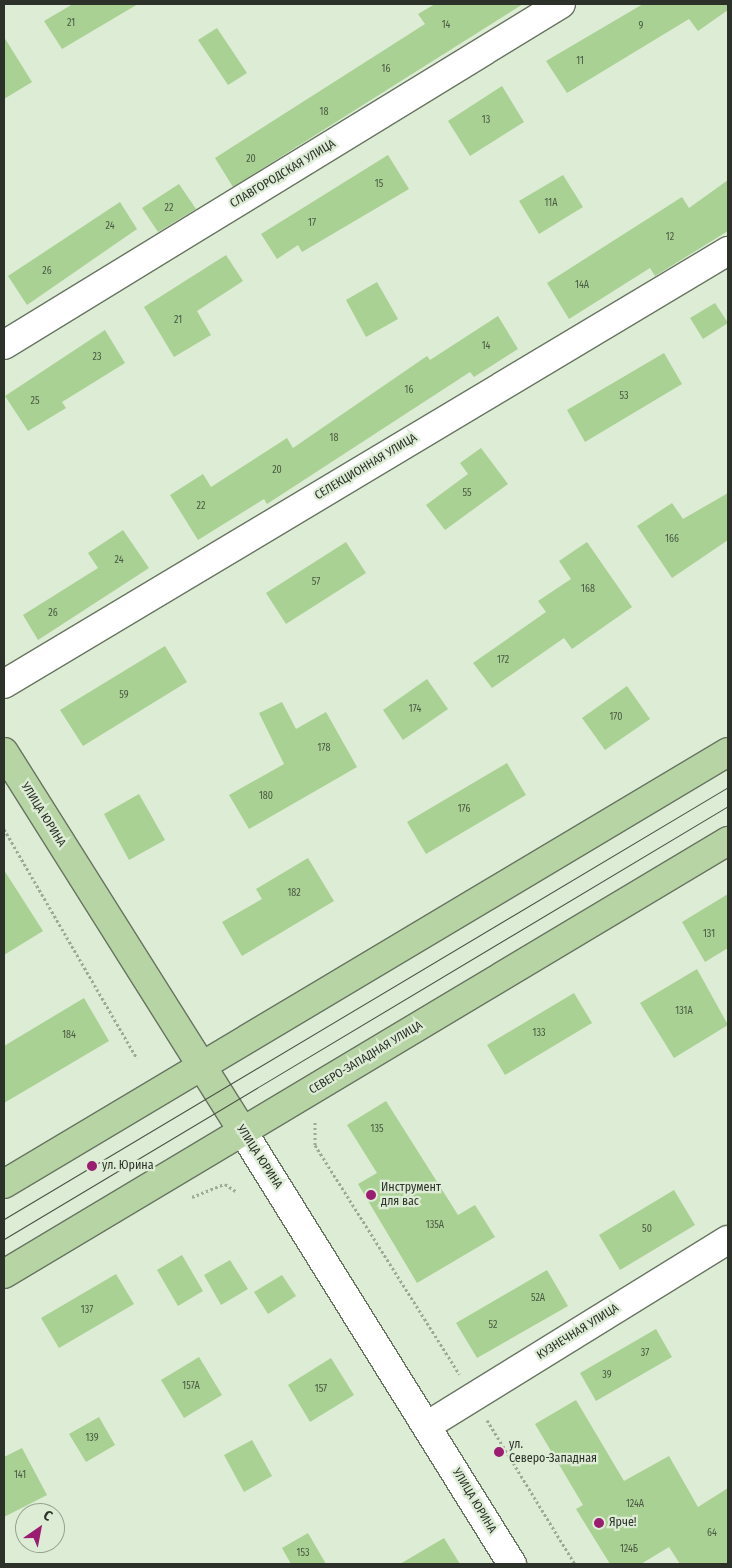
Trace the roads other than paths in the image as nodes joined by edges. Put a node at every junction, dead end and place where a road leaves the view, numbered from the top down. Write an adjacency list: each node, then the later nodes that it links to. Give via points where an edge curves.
1 (562, 4): 3 (street, СЛАВГОРОДСКАЯ УЛИЦА)
2 (728, 251): 4 (street, СЕЛЕКЦИОННАЯ УЛИЦА)
3 (4, 345)
4 (4, 684)
5 (4, 752): 8 (main road, УЛИЦА ЮРИНА)
6 (728, 752): 8 (main road)
7 (728, 841): 9 (main road, СЕВЕРО-ЗАПАДНАЯ УЛИЦА)
8 (200, 1066): 9 (main road, УЛИЦА ЮРИНА); 10 (main road)
9 (243, 1132): 12 (main road, СЕВЕРО-ЗАПАДНАЯ УЛИЦА); 13 (street, УЛИЦА ЮРИНА)
10 (4, 1184)
11 (728, 1240): 13 (street, КУЗНЕЧНАЯ УЛИЦА)
12 (4, 1274)
13 (428, 1425): 14 (street, УЛИЦА ЮРИНА)
14 (512, 1564)

